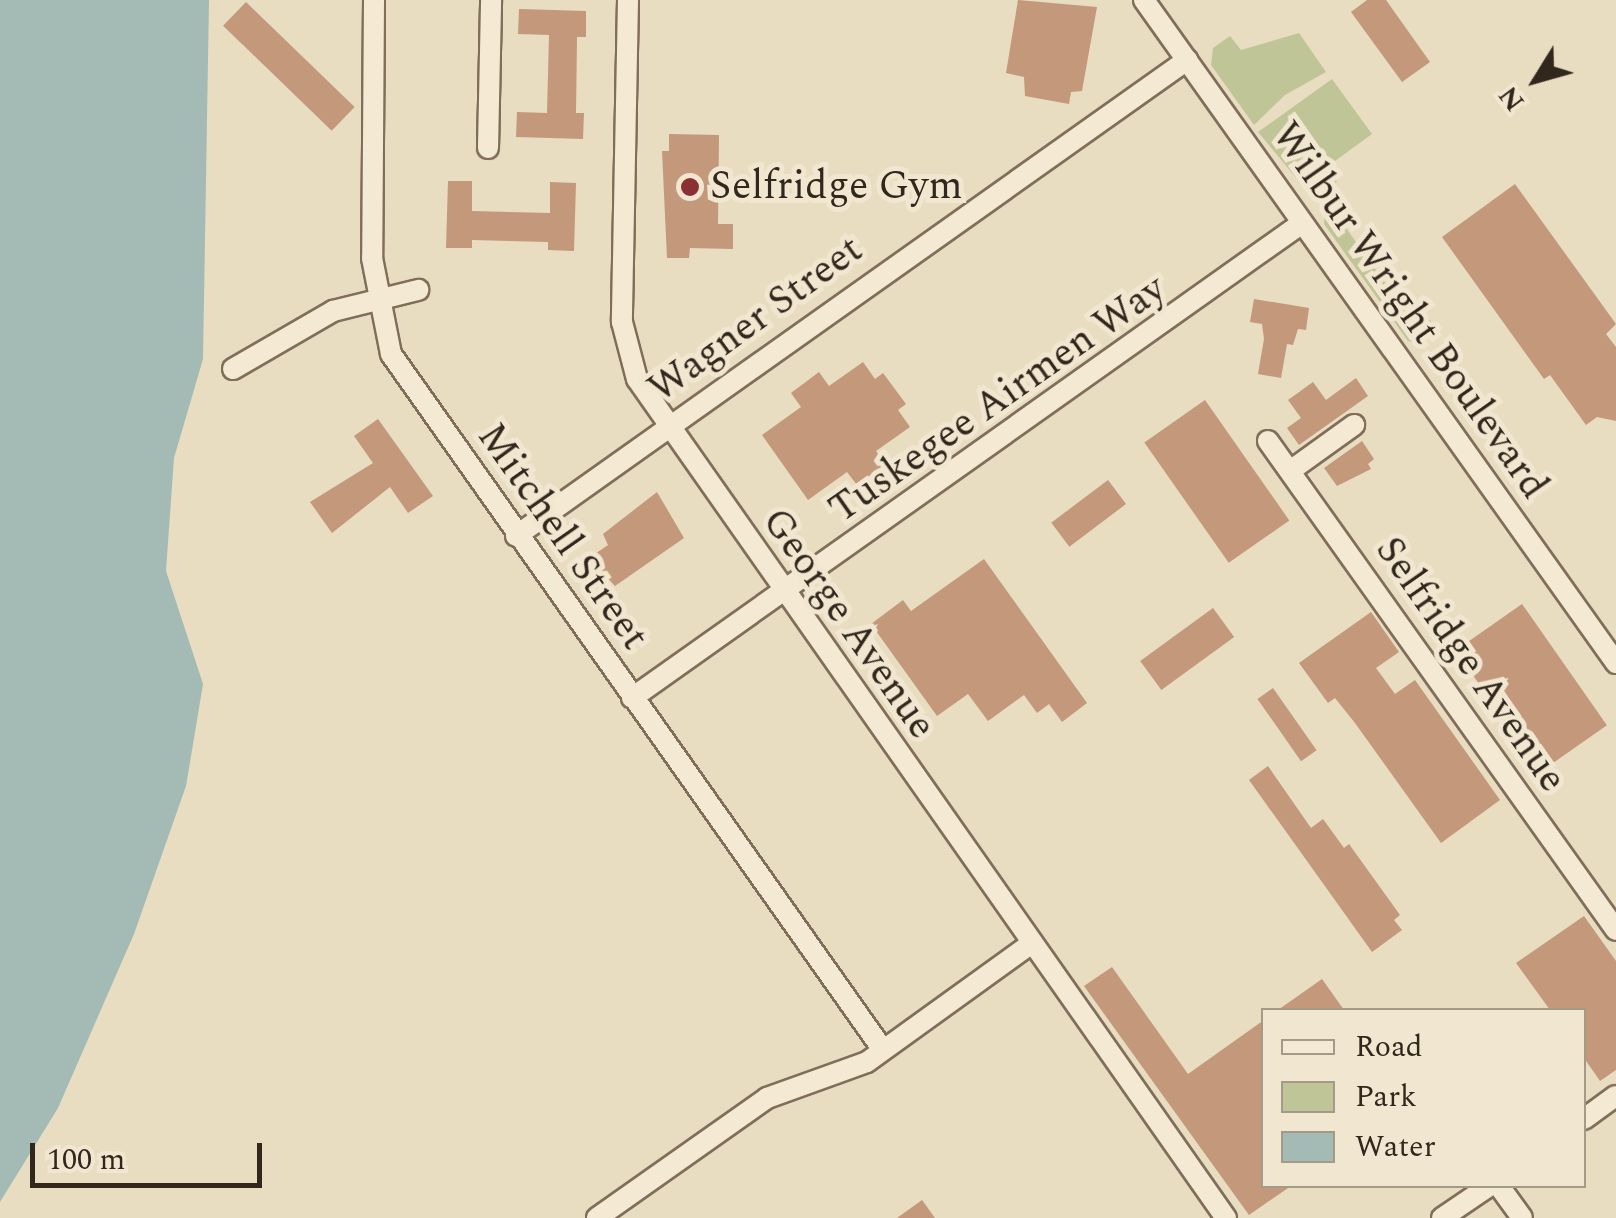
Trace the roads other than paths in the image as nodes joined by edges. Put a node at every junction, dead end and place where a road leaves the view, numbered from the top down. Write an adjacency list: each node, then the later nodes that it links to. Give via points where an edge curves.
1 (374, 0): 9 (street, Mitchell Street)
2 (491, 0): 6 (street)
3 (628, 0): 12 (street, George Avenue, via 622,322 637,380)
4 (1144, 0): 5 (street, Wilbur Wright Boulevard)
5 (1186, 60): 7 (street, Wilbur Wright Boulevard); 12 (street, Wagner Street)
6 (488, 148)
7 (1302, 222): 16 (street, Tuskegee Airmen Way); 17 (street, Wilbur Wright Boulevard)
8 (418, 290): 9 (street)
9 (376, 295): 10 (street, via 332,311); 15 (street, Mitchell Street, via 391,354)
10 (233, 370)
11 (1354, 424): 14 (street)
12 (666, 427): 15 (street, Wagner Street); 16 (street, George Avenue)
13 (1268, 441): 14 (street, Selfridge Avenue)
14 (1290, 471): 19 (street, Selfridge Avenue)
15 (516, 536): 18 (street, Mitchell Street)
16 (783, 593): 18 (street, Tuskegee Airmen Way); 20 (street, George Avenue)
17 (1616, 663)
18 (632, 698): 21 (street, Mitchell Street)
19 (1616, 930)
20 (1032, 944): 21 (street); 27 (street, George Avenue)
21 (883, 1050): 26 (street, via 851,1072 794,1083 767,1098)
22 (1616, 1096): 23 (street)
23 (1586, 1117)
24 (1485, 1188): 28 (street)
25 (1500, 1188): 29 (street)
26 (597, 1218)
27 (1226, 1218)
28 (1442, 1218)
29 (1522, 1218)

